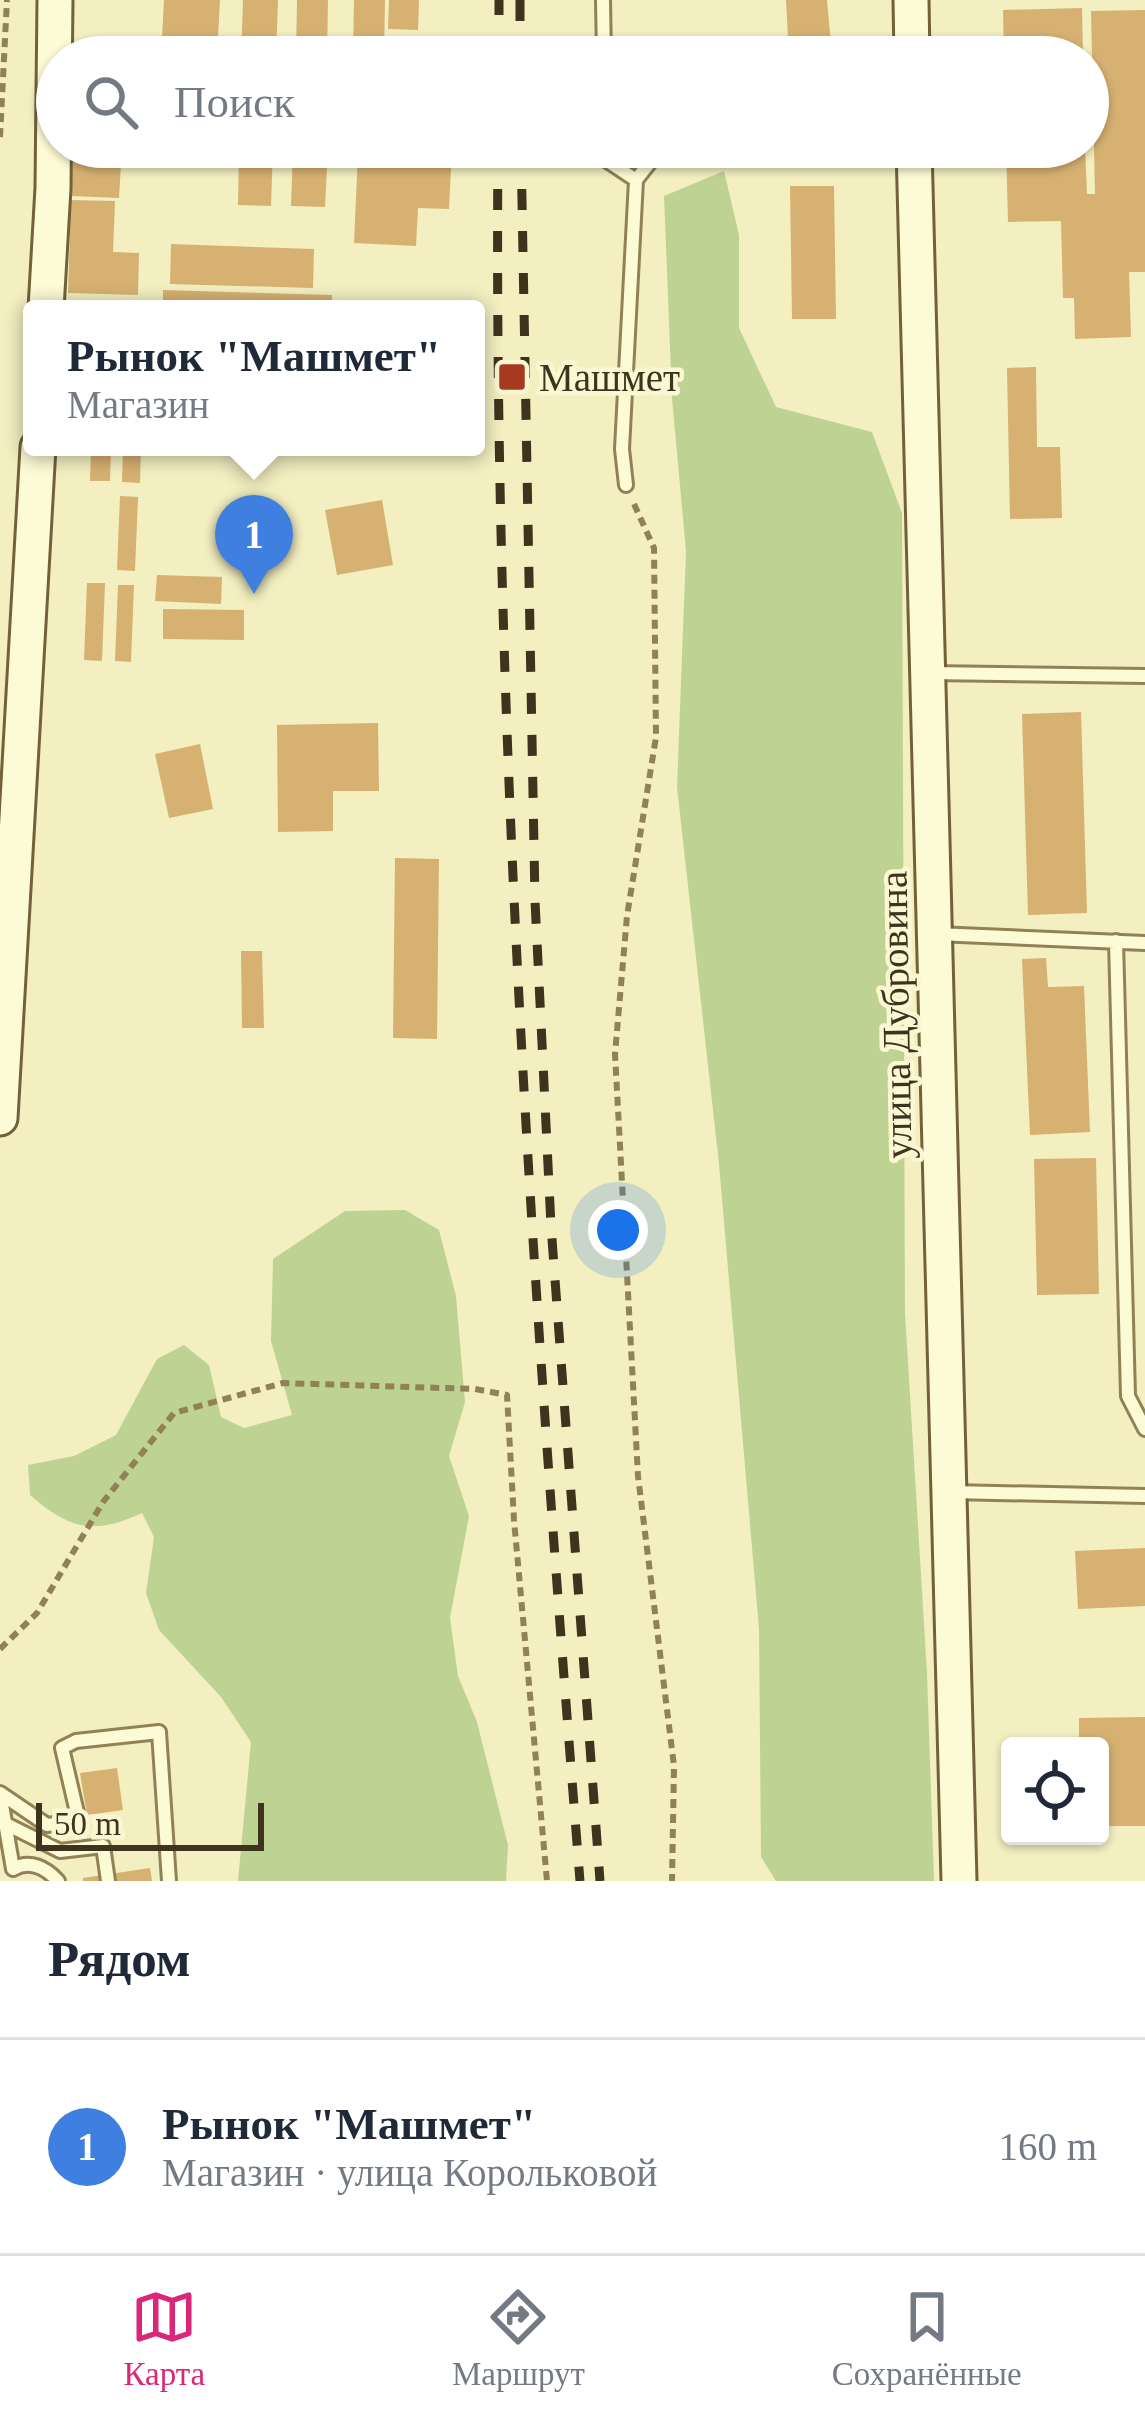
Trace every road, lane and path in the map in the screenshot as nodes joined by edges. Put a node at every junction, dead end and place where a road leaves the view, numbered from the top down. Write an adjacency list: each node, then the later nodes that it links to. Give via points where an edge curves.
1 (7, 0): 8 (path)
2 (56, 0): 5 (main road)
3 (603, 0): 6 (lane)
4 (911, 0): 7 (main road)
5 (55, 36)
6 (604, 36)
7 (912, 36)
8 (0, 137)
9 (52, 168): 14 (main road)
10 (618, 168): 13 (lane)
11 (645, 168): 13 (lane)
12 (915, 168): 17 (main road, улица Дубровина)
13 (636, 180): 16 (lane)
14 (46, 300)
15 (37, 456): 19 (main road)
16 (626, 484): 33 (path, via 654,548 656,737 614,1054 638,1476 674,1766)
17 (928, 673): 18 (lane); 20 (main road, улица Дубровина)
18 (1145, 676)
19 (11, 724): 23 (main road)
20 (935, 934): 21 (lane); 25 (main road, улица Дубровина)
21 (1116, 941): 22 (lane); 24 (lane, via 1127,1396)
22 (1145, 943)
23 (0, 1118)
24 (1145, 1429)
25 (949, 1492): 26 (lane); 34 (main road, улица Дубровина)
26 (1145, 1496)
27 (0, 1649): 32 (path, via 37,1613 103,1502 175,1413 284,1383 507,1395)
28 (3, 1822): 29 (lane, via 13,1869 32,1865); 30 (lane, via 60,1851 103,1846); 31 (lane, via 0,1793 47,1825 79,1821 62,1748 159,1732)
29 (58, 1881)
30 (108, 1881)
31 (169, 1881)
32 (547, 1881)
33 (672, 1881)
34 (959, 1881)

